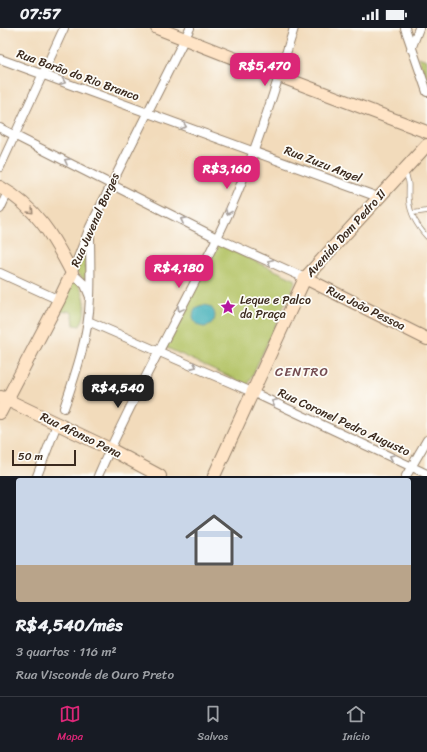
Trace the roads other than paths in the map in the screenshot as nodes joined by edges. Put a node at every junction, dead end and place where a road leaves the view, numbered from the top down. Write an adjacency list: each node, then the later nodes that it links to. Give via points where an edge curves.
1 (64, 28): 10 (street)
2 (157, 28): 7 (main road)
3 (190, 28): 7 (street, Rua Juvenal Borges)
4 (294, 28): 11 (street)
5 (404, 28): 8 (street)
6 (419, 28): 8 (street)
7 (185, 40): 11 (main road); 13 (street, Rua Juvenal Borges)
8 (411, 49): 12 (street)
9 (0, 59): 10 (street, Rua Barão do Rio Branco)
10 (42, 75): 13 (street, Rua Barão do Rio Branco, one-way to 13); 16 (street)
11 (279, 76): 15 (main road); 18 (street)
12 (427, 92)
13 (147, 113): 18 (street, Rua Zuzu Angel, one-way to 18); 22 (street, Rua Juvenal Borges)
14 (0, 128): 16 (street)
15 (426, 130): 19 (main road, Avenida Dom Pedro II)
16 (16, 135): 20 (street); 22 (street, one-way to 16)
17 (427, 145): 19 (main road)
18 (255, 151): 24 (street, Rua Zuzu Angel); 29 (street, one-way to 29)
19 (413, 159): 21 (main road, Avenida Dom Pedro II)
20 (0, 167)
21 (403, 169): 24 (main road, Avenida Dom Pedro II); 27 (lane, via 409,181 409,202)
22 (111, 184): 28 (street, Rua Juvenal Borges); 29 (street, one-way to 22)
23 (4, 190): 25 (street); 32 (main road, one-way to 32, via 18,198 49,230)
24 (378, 197): 33 (main road, Avenida Dom Pedro II)
25 (0, 209)
26 (427, 211): 27 (lane)
27 (413, 213): 30 (lane, via 415,221)
28 (90, 227): 32 (street, Rua Juvenal Borges); 34 (street)
29 (217, 238): 33 (street, one-way to 29); 38 (street, one-way to 38)
30 (427, 238)
31 (0, 273): 35 (street)
32 (72, 273): 34 (street, via 85,285); 35 (main road, Rua Juvenal Borges)
33 (305, 278): 37 (main road, Rua João Pessoa); 39 (main road, Avenida Dom Pedro II)
34 (90, 297): 36 (street)
35 (59, 300): 40 (main road, Rua Juvenal Borges)
36 (88, 321): 38 (street, Rua Coronel Pedro Augusto); 41 (street, via 75,376)
37 (427, 339)
38 (158, 350): 39 (street, Rua Coronel Pedro Augusto, one-way to 39); 45 (street)
39 (252, 392): 46 (street, Rua Coronel Pedro Augusto, one-way to 39); 51 (main road, Avenida Dom Pedro II)
40 (3, 398): 42 (main road, Rua Juvenal Borges); 43 (main road, Rua Afonso Pena)
41 (64, 408)
42 (0, 413)
43 (57, 424): 45 (main road, Rua Afonso Pena); 48 (street)
44 (427, 440): 46 (street)
45 (110, 449): 49 (street); 50 (main road, Rua Afonso Pena)
46 (412, 466): 47 (street, Rua Coronel Pedro Augusto); 52 (street)
47 (427, 474)
48 (37, 476)
49 (98, 476)
50 (160, 476)
51 (214, 476)
52 (406, 476)

